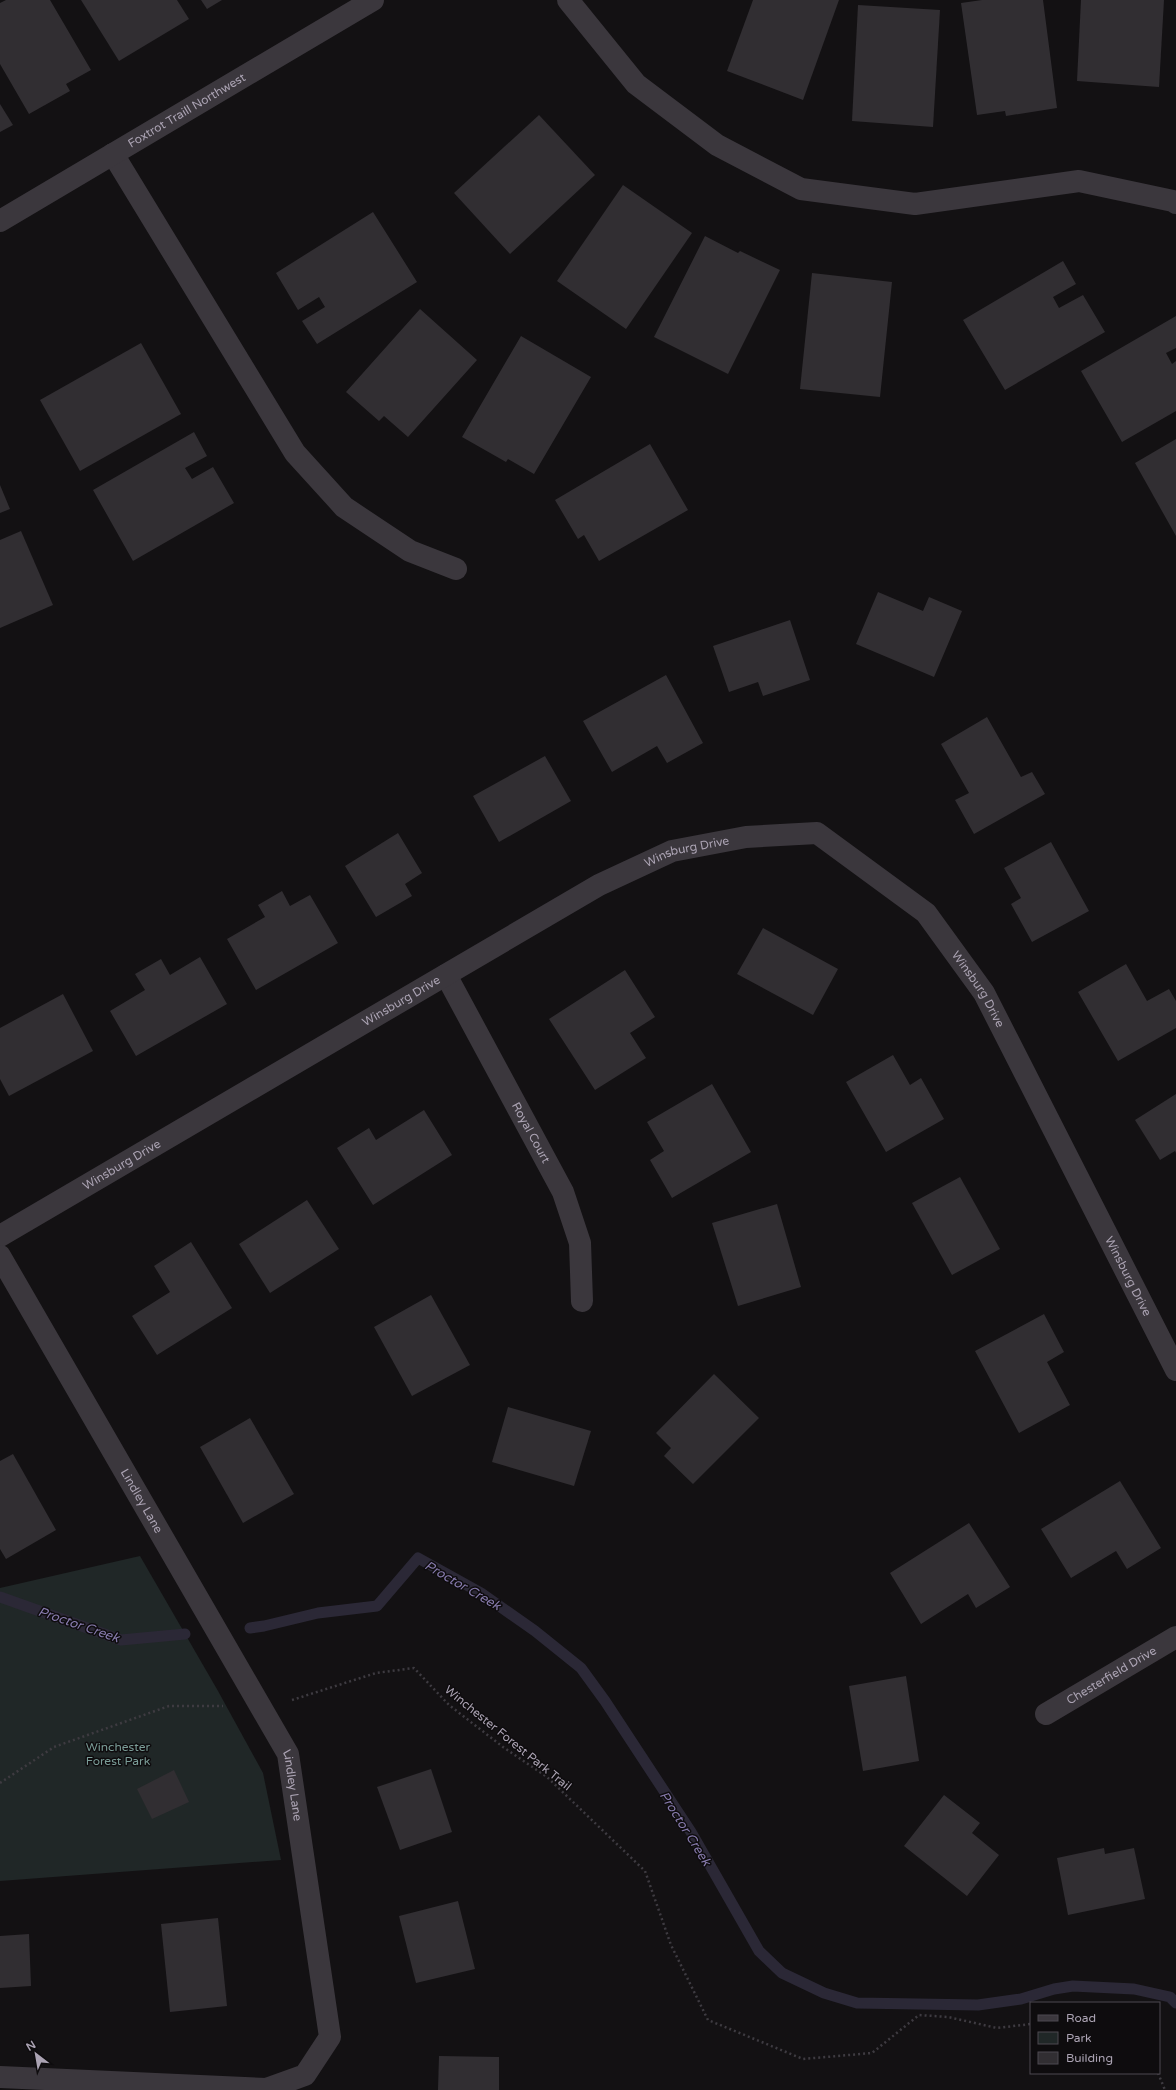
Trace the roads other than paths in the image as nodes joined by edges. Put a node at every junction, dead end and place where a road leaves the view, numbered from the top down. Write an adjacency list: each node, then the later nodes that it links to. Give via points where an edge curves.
1 (373, 0): 3 (street, Foxtrot Traill Northwest)
2 (568, 0): 4 (street, via 636,84 717,145 801,189 915,204 1079,181)
3 (113, 154): 5 (street, Foxtrot Traill Northwest); 6 (street, via 295,453 344,507 410,551)
4 (1176, 203)
5 (0, 221)
6 (456, 569)
7 (446, 975): 8 (street, Winsburg Drive); 10 (street, Royal Court, via 564,1192 580,1243); 11 (street, Winsburg Drive, via 598,885 672,850 746,837 817,833 926,913 984,993)
8 (0, 1236)
9 (0, 1256): 14 (street, Lindley Lane, via 288,1754 330,2037 305,2075 266,2089)
10 (582, 1301)
11 (1176, 1370)
12 (1176, 1637): 13 (street, Chesterfield Drive)
13 (1046, 1714)
14 (0, 2077)

